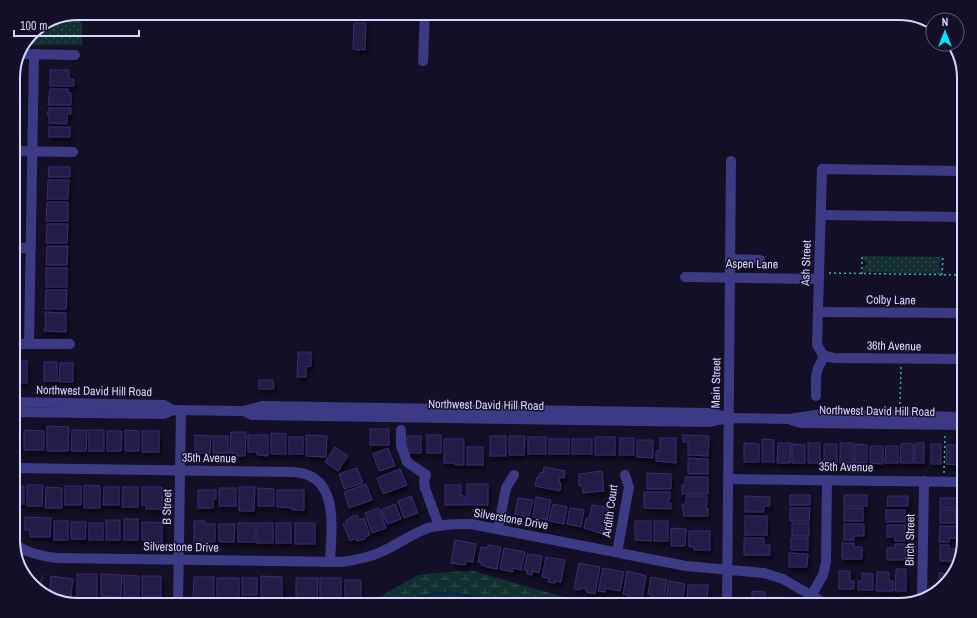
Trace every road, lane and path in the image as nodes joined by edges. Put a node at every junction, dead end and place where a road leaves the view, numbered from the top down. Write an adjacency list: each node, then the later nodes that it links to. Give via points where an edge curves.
1 (425, 20): 5 (street)
2 (25, 54): 3 (street)
3 (34, 54): 4 (street); 7 (street)
4 (75, 54)
5 (423, 61)
6 (20, 151): 7 (street)
7 (32, 152): 8 (street); 14 (street)
8 (73, 152)
9 (731, 161): 17 (street, Main Street)
10 (957, 171): 11 (street, Ash Street, via 822,169)
11 (821, 215): 12 (street); 25 (street, Ash Street)
12 (957, 217)
13 (20, 248): 14 (street)
14 (31, 248): 29 (street)
15 (862, 256): 20 (path)
16 (943, 257): 21 (path)
17 (730, 259): 18 (street); 24 (street, Main Street)
18 (760, 260)
19 (829, 273): 20 (path)
20 (862, 274): 21 (path)
21 (942, 275): 22 (path)
22 (957, 275)
23 (685, 277): 24 (street, Aspen Lane)
24 (730, 277): 25 (street, Aspen Lane); 40 (street, Main Street)
25 (818, 279): 26 (street, Ash Street)
26 (818, 312): 27 (street, Colby Lane); 31 (street, Ash Street, via 817,345)
27 (957, 313)
28 (20, 344): 29 (street)
29 (29, 344): 30 (street)
30 (70, 344)
31 (825, 356): 32 (street, 36th Avenue); 34 (street, via 816,373)
32 (957, 359)
33 (901, 365): 36 (path)
34 (816, 396)
35 (20, 402): 37 (street, Northwest David Hill Road, via 164,405)
36 (900, 404)
37 (177, 410): 38 (street, Northwest David Hill Road, via 164,414); 40 (street, Northwest David Hill Road, via 243,411 252,415 708,422); 46 (street, B Street)
38 (20, 412)
39 (957, 417): 41 (street, Northwest David Hill Road, via 822,414)
40 (729, 418): 41 (street, Northwest David Hill Road); 49 (street, Main Street)
41 (790, 419): 42 (street, Northwest David Hill Road, via 801,423)
42 (945, 425): 43 (street, Northwest David Hill Road); 52 (path)
43 (957, 425)
44 (401, 430): 54 (street, via 401,446 407,462 426,475 425,489)
45 (20, 468): 46 (street, 35th Avenue)
46 (180, 471): 58 (street, B Street); 59 (street, 35th Avenue, via 297,472 312,478 324,489 330,504)
47 (514, 475): 55 (street, via 506,488)
48 (625, 475): 57 (street, Ardith Court, via 629,487)
49 (728, 479): 50 (street, 35th Avenue); 60 (street, Main Street)
50 (828, 480): 51 (street, 35th Avenue); 62 (street, via 826,562 823,575)
51 (924, 481): 52 (street, 35th Avenue); 61 (street, Birch Street)
52 (944, 481): 53 (street, 35th Avenue)
53 (957, 482)
54 (439, 526): 55 (street, Silverstone Drive, via 456,523); 59 (street, Silverstone Drive, via 417,532 371,556 352,561)
55 (498, 529): 57 (street, Silverstone Drive)
56 (21, 548): 58 (street, Silverstone Drive, via 34,554 57,558)
57 (617, 552): 60 (street, Silverstone Drive, via 686,566)
58 (179, 560): 59 (street, Silverstone Drive); 63 (street, B Street)
59 (330, 562)
60 (727, 570): 62 (street, Silverstone Drive, via 774,576); 64 (street, Main Street)
61 (922, 593)
62 (811, 596): 65 (street, Silverstone Drive)
63 (178, 598)
64 (727, 598)
65 (815, 598)

